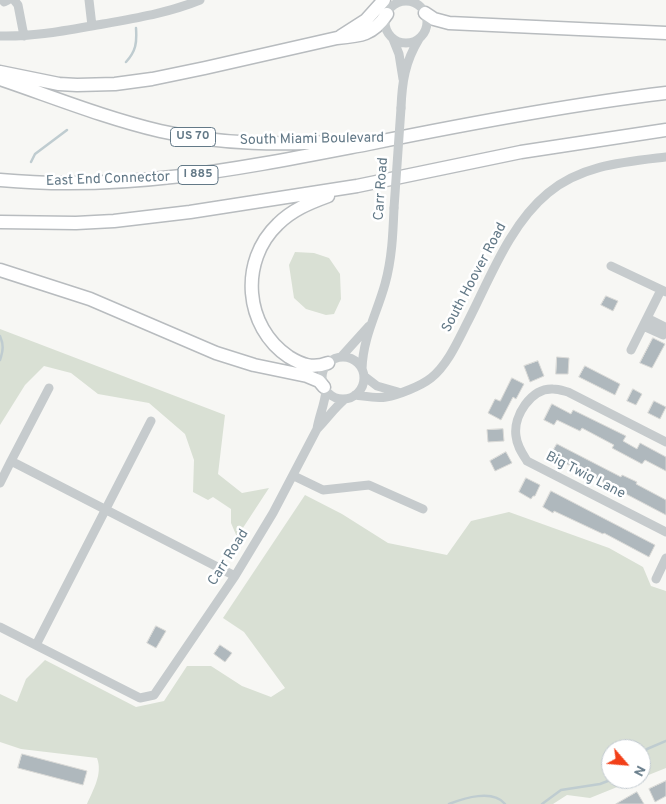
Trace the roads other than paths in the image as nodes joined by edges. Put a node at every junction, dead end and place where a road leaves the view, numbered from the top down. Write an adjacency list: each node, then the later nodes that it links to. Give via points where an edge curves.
1 (14, 0): 9 (street, via 18,4)
2 (89, 0): 6 (street)
3 (200, 0): 6 (street, via 161,13)
4 (391, 5): 5 (street, via 408,1); 10 (street, via 386,24); 12 (highway, via 337,38 178,74 114,84 77,85)
5 (421, 7): 7 (highway, via 434,19 449,23); 11 (street, via 427,28)
6 (92, 26): 9 (street)
7 (666, 33)
8 (0, 36): 9 (street)
9 (24, 36)
10 (392, 37): 11 (street, via 405,43); 14 (street, Carr Road, via 399,54)
11 (419, 39): 14 (street, Carr Road, via 410,55)
12 (0, 72)
13 (0, 79): 17 (highway, South Miami Boulevard / US 70, via 88,110 160,131 200,138 283,144)
14 (403, 80): 25 (street, Carr Road, bridge, via 389,270)
15 (666, 93): 17 (highway, I 885)
16 (666, 130): 20 (highway, via 521,152)
17 (394, 139): 19 (highway, East End Connector / I 885, via 185,177 84,183)
18 (666, 157): 32 (street, South Hoover Road, via 601,166 548,192 513,234 441,368 422,384)
19 (0, 180)
20 (357, 186): 21 (highway, via 143,218 76,223); 28 (highway, via 313,201 285,217 263,242 252,272 251,293 256,315 273,344 305,365)
21 (0, 222)
22 (611, 266): 24 (street)
23 (0, 270): 31 (highway, via 90,299 223,356 311,377)
24 (664, 291): 26 (street)
25 (369, 326): 27 (street, Carr Road); 29 (street, Carr Road)
26 (631, 350)
27 (341, 357): 28 (street); 29 (street, via 355,360)
28 (328, 363): 31 (street, via 322,376)
29 (363, 372): 32 (street, via 377,386); 33 (street, via 362,386)
30 (49, 388): 38 (street)
31 (325, 389): 34 (street, via 334,397); 36 (street, Carr Road)
32 (398, 392): 33 (street, South Hoover Road, via 385,398)
33 (355, 395): 34 (street)
34 (345, 399): 36 (street, Carr Road)
35 (151, 421): 41 (street)
36 (317, 429): 39 (street, Carr Road)
37 (666, 442): 43 (street, Big Twig Lane, via 568,392 552,389 540,391 526,403 518,416 515,434 527,461)
38 (11, 461): 40 (street); 41 (street)
39 (294, 476): 42 (street, via 323,490 369,485); 45 (street, Carr Road)
40 (0, 483)
41 (106, 509): 45 (street); 48 (street)
42 (422, 509)
43 (666, 532)
44 (666, 558): 46 (street)
45 (235, 576): 48 (street, Carr Road, via 154,695 140,698)
46 (656, 579)
47 (0, 627): 48 (street)
48 (36, 645)

